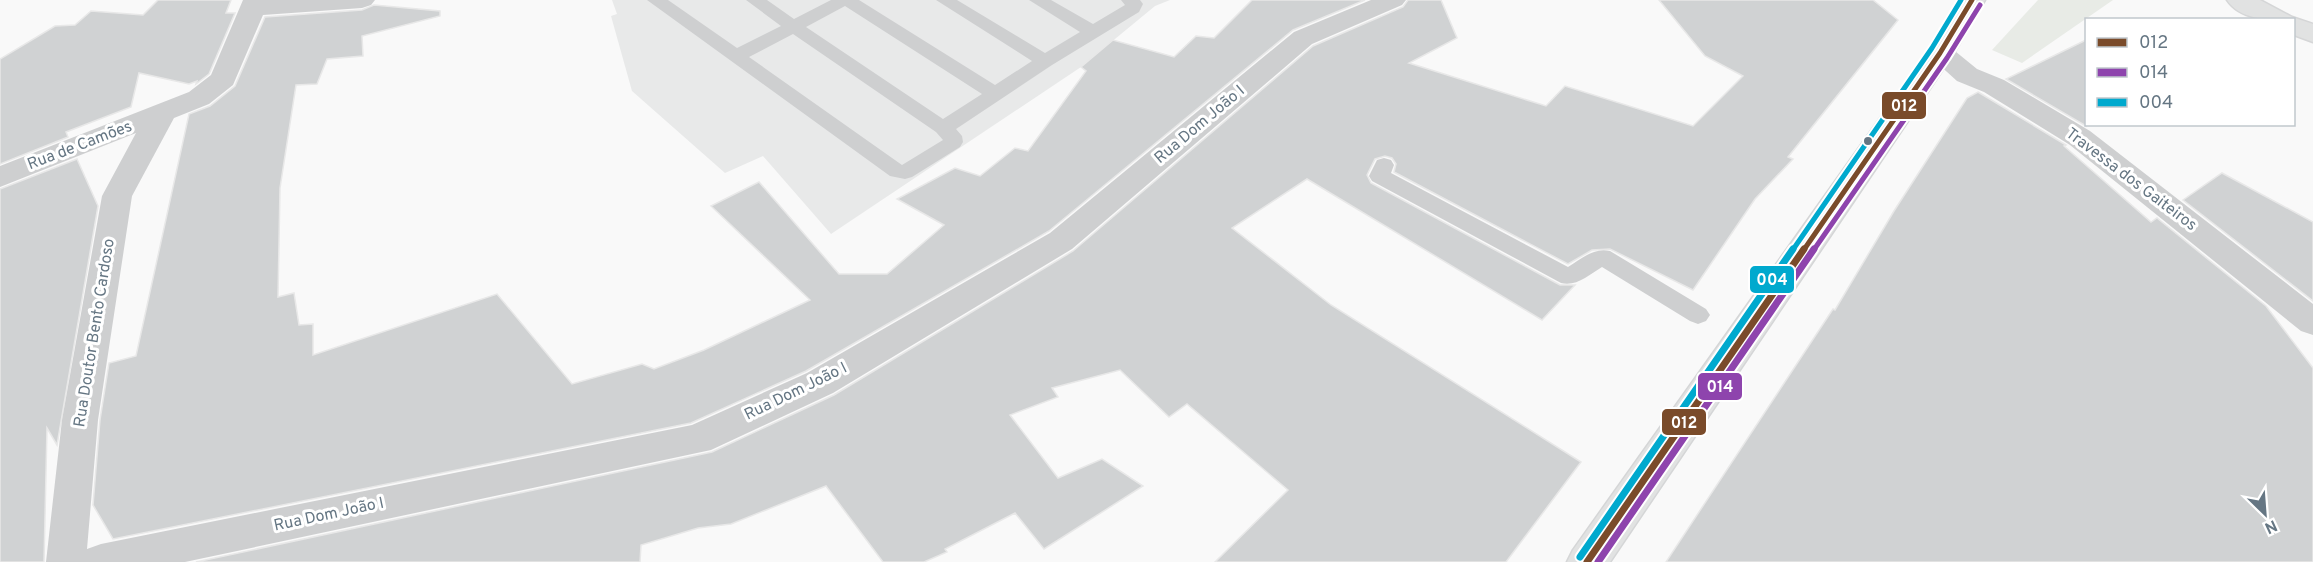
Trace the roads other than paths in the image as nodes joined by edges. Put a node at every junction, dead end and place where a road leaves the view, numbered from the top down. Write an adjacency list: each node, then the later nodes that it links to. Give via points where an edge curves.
1 (346, 0): 11 (street)
2 (656, 0): 18 (lane)
3 (755, 0): 14 (lane)
4 (845, 0): 14 (lane); 20 (lane)
5 (945, 0): 19 (lane)
6 (1038, 0): 15 (lane)
7 (1130, 0): 15 (lane, via 1134,8)
8 (1393, 0): 28 (street, Rua Dom João I, via 1303,38 1061,242 820,383 698,438)
9 (1972, 0): 17 (main road)
10 (2240, 0): 12 (main road)
11 (254, 4): 21 (street, Rua de Camões, via 223,79 199,98)
12 (2277, 18)
13 (2295, 25): 16 (main road)
14 (792, 26): 18 (lane); 22 (lane)
15 (1093, 32): 19 (lane)
16 (2313, 34)
17 (1940, 53): 26 (street, Travessa dos Gaiteiros, via 1967,75 1994,86 2080,138); 29 (main road)
18 (736, 56): 22 (lane, via 897,171 912,169 953,142)
19 (1046, 61): 20 (lane)
20 (995, 94): 22 (lane)
21 (161, 115): 24 (street, Rua de Camões); 27 (street, Rua Doutor Bento Cardoso, via 117,196 80,420)
22 (943, 128)
23 (1384, 165): 25 (lane, via 1379,176 1569,277 1602,257)
24 (0, 177)
25 (1698, 315)
26 (2313, 322)
27 (66, 562)
28 (101, 562)
29 (1587, 562)

